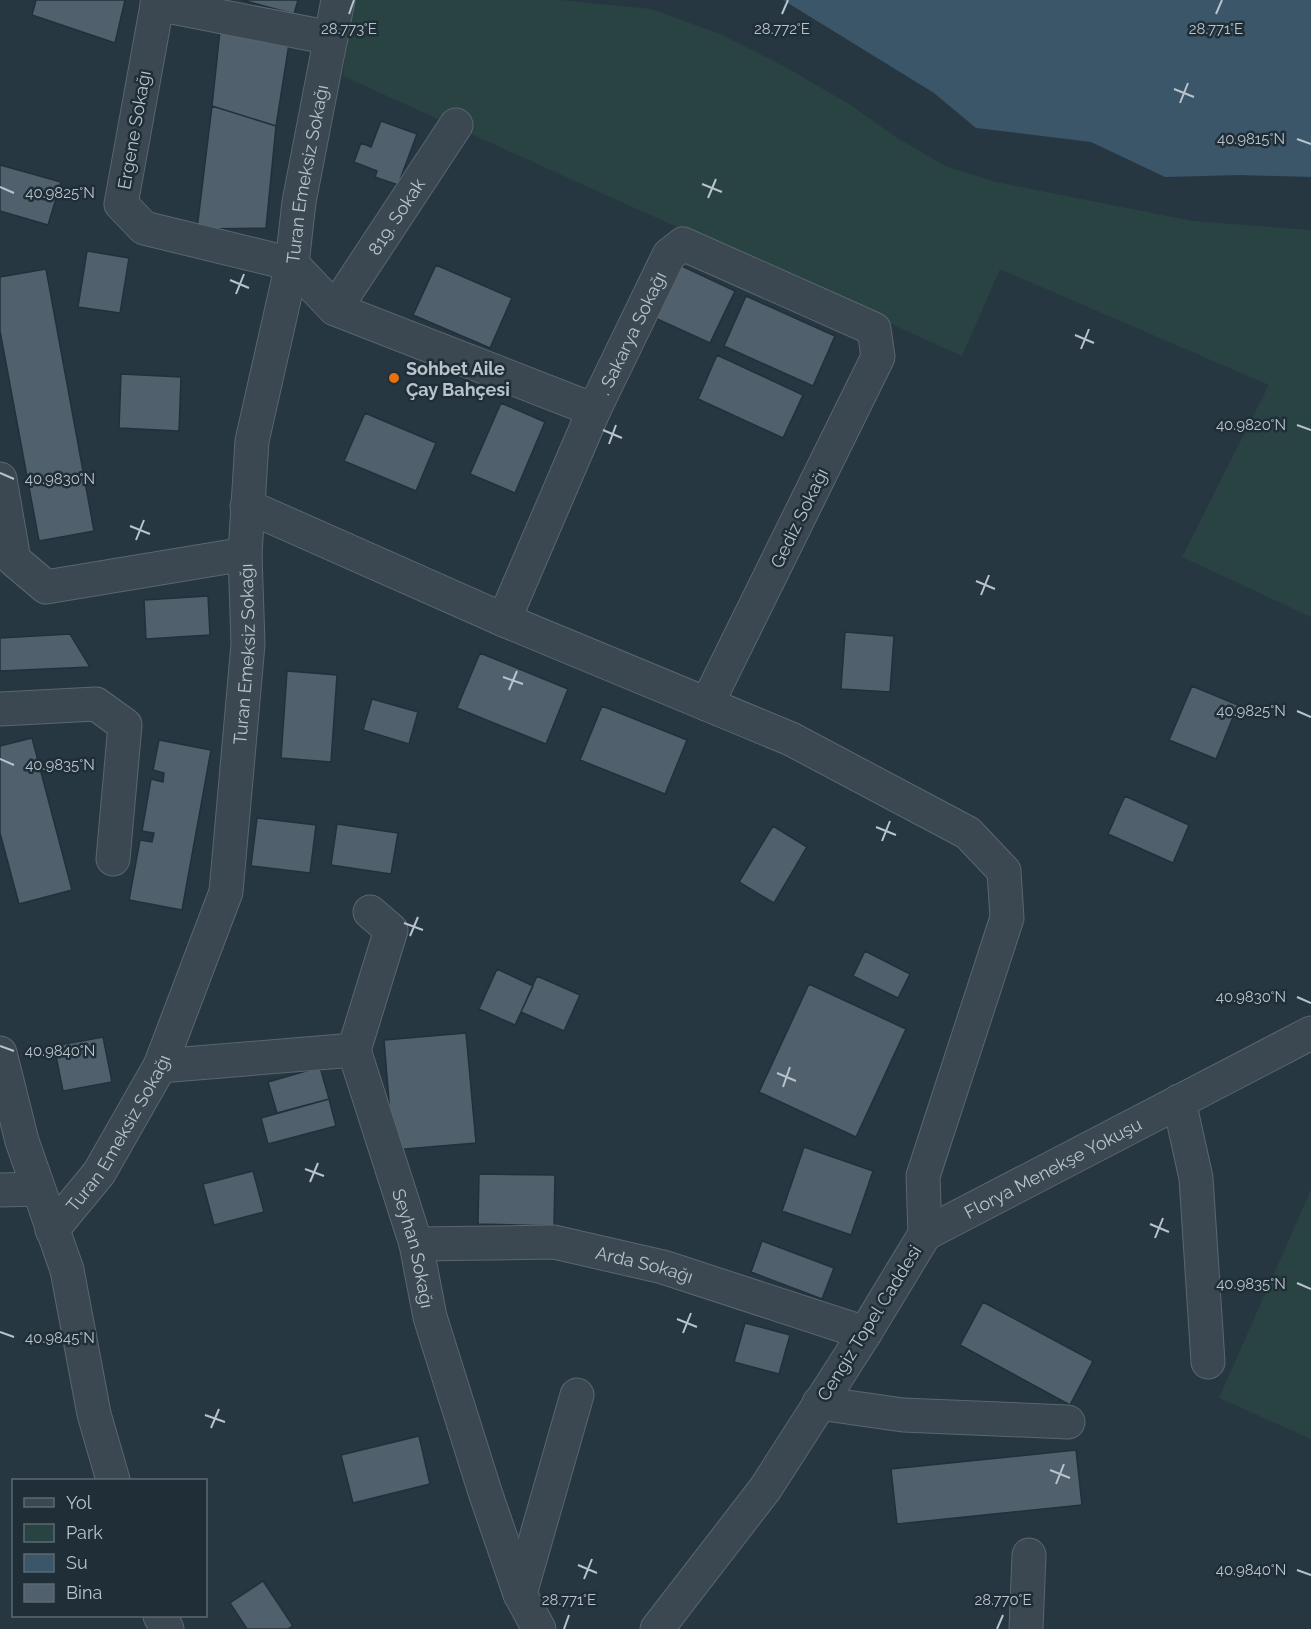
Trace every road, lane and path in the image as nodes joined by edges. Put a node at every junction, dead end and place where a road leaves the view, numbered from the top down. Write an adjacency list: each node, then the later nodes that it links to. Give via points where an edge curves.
1 (338, 0): 3 (street, Turan Emeksiz Sokağı)
2 (157, 2): 3 (street); 5 (street, Ergene Sokağı, via 121,204 144,228)
3 (331, 39): 5 (street, Turan Emeksiz Sokağı, via 298,202)
4 (456, 125): 6 (street, 819. Sokak)
5 (292, 264): 6 (street); 10 (street, Turan Emeksiz Sokağı, via 252,441)
6 (335, 309): 8 (street)
7 (874, 329): 8 (street, . Sakarya Sokağı, via 683,244 669,255); 13 (street, Gediz Sokağı, via 878,357)
8 (594, 410): 12 (street, . Sakarya Sokağı)
9 (0, 479): 11 (street, via 14,560 46,587)
10 (247, 506): 11 (street, Turan Emeksiz Sokağı); 12 (street)
11 (245, 554): 20 (street, Turan Emeksiz Sokağı, via 248,644 226,892)
12 (504, 620): 13 (street)
13 (707, 704): 25 (street, Cengiz Topel Caddesi, via 792,739 968,833 1004,871 1007,918 923,1176)
14 (0, 709): 15 (street, via 96,704 125,725)
15 (112, 859)
16 (370, 912): 18 (street, via 391,930)
17 (1311, 1033): 21 (street, Florya Menekşe Yokuşu)
18 (354, 1050): 20 (street); 26 (street, Seyhan Sokağı)
19 (0, 1053): 22 (street)
20 (160, 1066): 24 (street, Turan Emeksiz Sokağı, via 99,1173)
21 (1179, 1101): 25 (street, Florya Menekşe Yokuşu); 28 (street, via 1196,1178)
22 (38, 1189): 23 (street); 24 (street)
23 (0, 1190)
24 (52, 1230): 32 (street, via 66,1270 94,1414)
25 (925, 1234): 27 (street, Cengiz Topel Caddesi)
26 (416, 1244): 27 (street, Arda Sokağı, via 554,1242 663,1267); 34 (street, Seyhan Sokağı, via 430,1317)
27 (865, 1333): 30 (street, Cengiz Topel Caddesi)
28 (1208, 1362)
29 (578, 1395): 34 (street)
30 (819, 1403): 31 (street, via 903,1415); 36 (street, Cengiz Topel Caddesi, via 765,1489)
31 (1068, 1422)
32 (113, 1479)
33 (1029, 1555): 37 (street)
34 (520, 1594): 35 (street, Seyhan Sokağı)
35 (539, 1629)
36 (657, 1629)
37 (1026, 1629)

